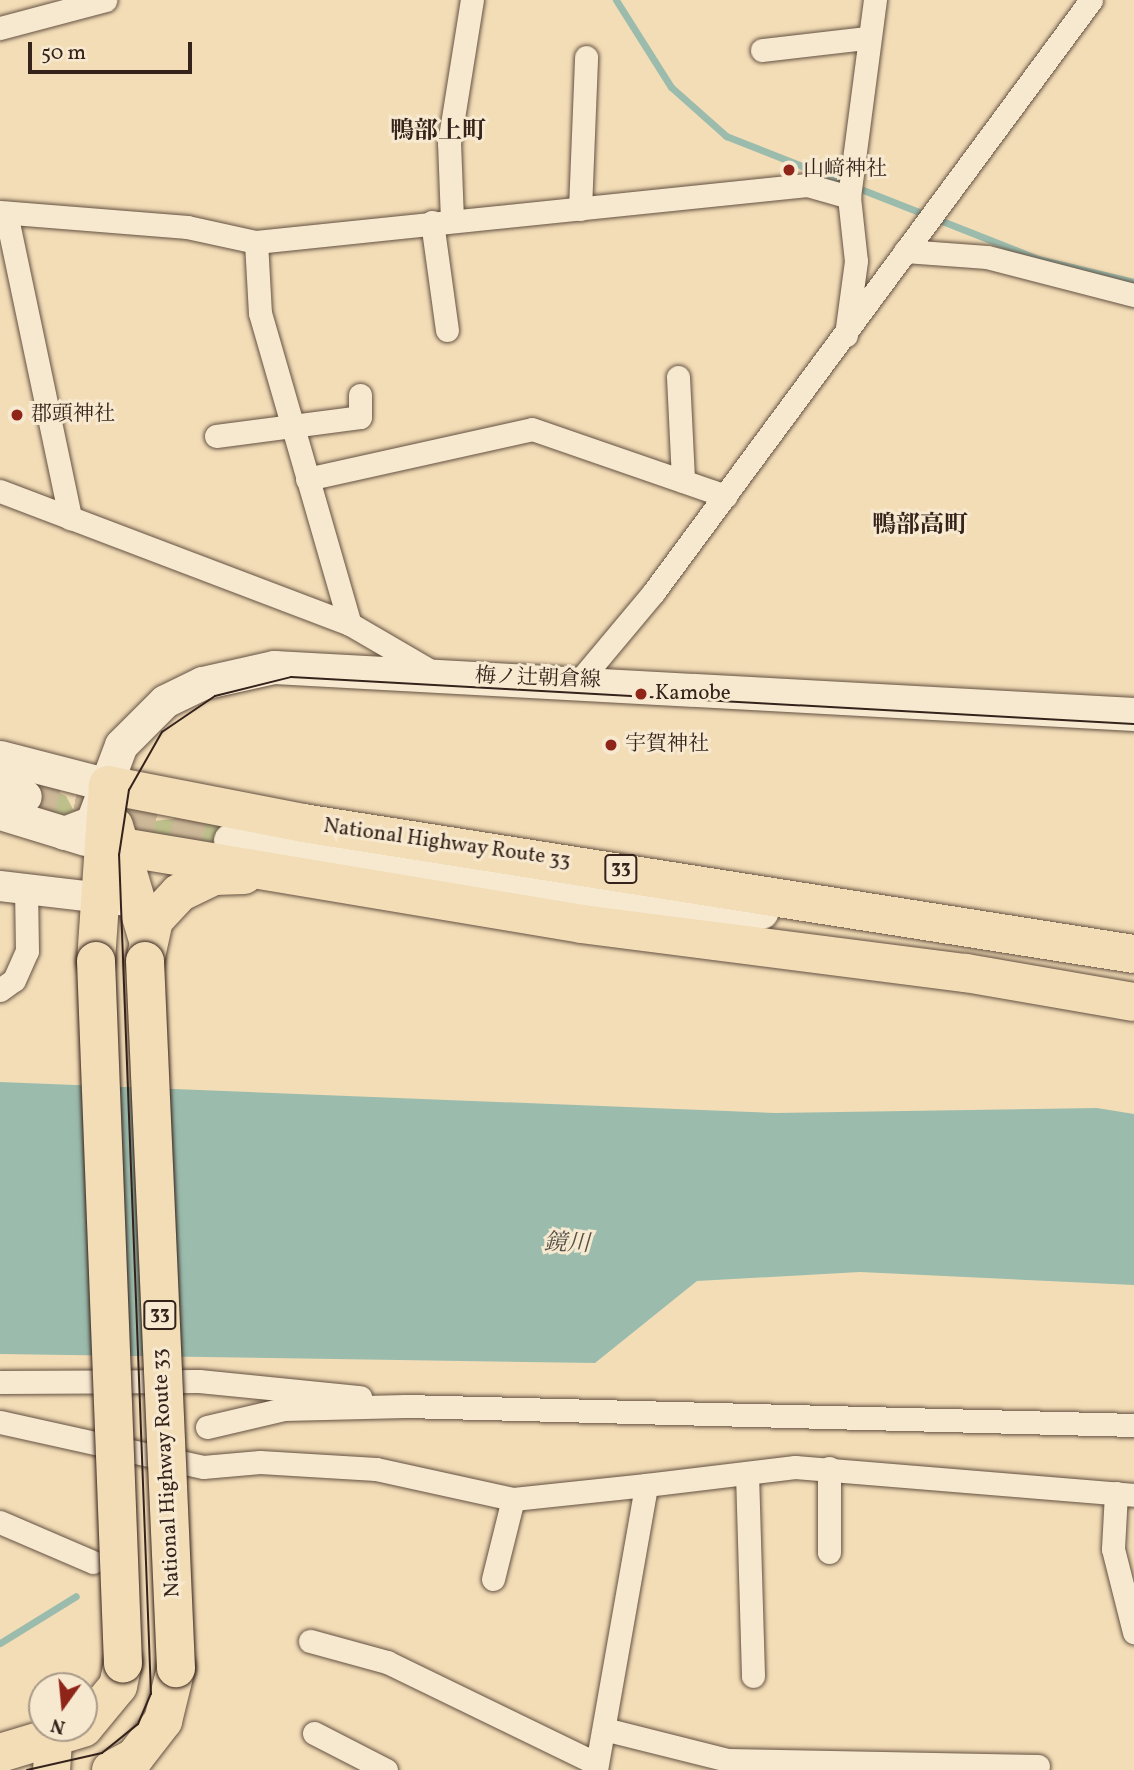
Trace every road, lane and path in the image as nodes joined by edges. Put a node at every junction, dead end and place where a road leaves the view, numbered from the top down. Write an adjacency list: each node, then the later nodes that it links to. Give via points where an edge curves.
1 (106, 0): 5 (street)
2 (472, 0): 12 (street, via 449,143)
3 (875, 0): 6 (street)
4 (1091, 0): 14 (street)
5 (0, 28)
6 (866, 38): 7 (street); 9 (street)
7 (762, 50)
8 (586, 57): 10 (street)
9 (850, 188): 10 (street, via 807,185); 17 (street, via 856,261)
10 (580, 209): 12 (street)
11 (3, 213): 13 (street, via 187,227); 26 (street)
12 (442, 221): 13 (street); 16 (street)
13 (256, 242): 20 (street, via 260,313)
14 (905, 251): 15 (street, via 987,257); 17 (street)
15 (1134, 295)
16 (447, 330)
17 (846, 335): 25 (street)
18 (678, 377): 23 (street)
19 (360, 395): 20 (street, via 360,417)
20 (292, 428): 21 (street); 22 (street)
21 (216, 436)
22 (307, 479): 23 (street, via 532,429); 27 (street)
23 (683, 481): 25 (street)
24 (0, 491): 26 (street)
25 (726, 496): 29 (street)
26 (70, 518): 27 (street)
27 (350, 624): 28 (street)
28 (436, 674): 29 (main road, 梅ノ辻朝倉線); 32 (main road, 梅ノ辻朝倉線, via 274,667 202,683 140,720 113,760)
29 (582, 679): 30 (main road, 梅ノ辻朝倉線)
30 (1134, 714)
31 (0, 757): 32 (main road)
32 (108, 785): 34 (main road, 梅ノ辻朝倉線, via 86,828); 36 (highway); 41 (highway, National Highway Route 33 / 33)
33 (8, 799): 34 (main road)
34 (64, 834): 36 (main road)
35 (230, 840): 40 (main road)
36 (110, 845): 37 (highway); 39 (highway); 42 (highway)
37 (285, 873): 42 (highway, via 214,876 164,906); 44 (highway, via 582,924)
38 (13, 887): 39 (street); 45 (street, via 27,951 14,980)
39 (97, 894): 42 (street, via 130,905); 65 (highway, bridge, via 123,1663 118,1686)
40 (635, 901): 41 (main road); 44 (main road)
41 (974, 930): 43 (highway, National Highway Route 33 / 33)
42 (145, 940): 73 (highway, National Highway Route 33 / 33, bridge, via 176,1668 163,1721 135,1757)
43 (1134, 954)
44 (966, 973): 46 (highway)
45 (0, 990)
46 (1134, 1002)
47 (0, 1382): 48 (street, via 199,1381)
48 (405, 1406): 50 (street); 51 (street, via 284,1409)
49 (0, 1422): 56 (street, via 203,1467 260,1462 376,1469)
50 (1134, 1425)
51 (207, 1427)
52 (829, 1468): 53 (street); 55 (street); 59 (street)
53 (747, 1473): 54 (street); 64 (street)
54 (646, 1485): 56 (street); 66 (street)
55 (1125, 1494): 58 (street)
56 (513, 1499): 61 (street)
57 (0, 1522): 60 (street)
58 (1124, 1550): 62 (street)
59 (829, 1552)
60 (93, 1562)
61 (493, 1579)
62 (1134, 1632)
63 (310, 1641): 72 (street, via 387,1662)
64 (753, 1676)
65 (98, 1708)
66 (604, 1729): 70 (street, via 727,1760); 72 (street)
67 (314, 1733): 74 (street)
68 (68, 1742): 69 (highway)
69 (0, 1753)
70 (846, 1765): 71 (street)
71 (1038, 1766)
72 (597, 1767)
73 (111, 1770)
74 (386, 1770)

